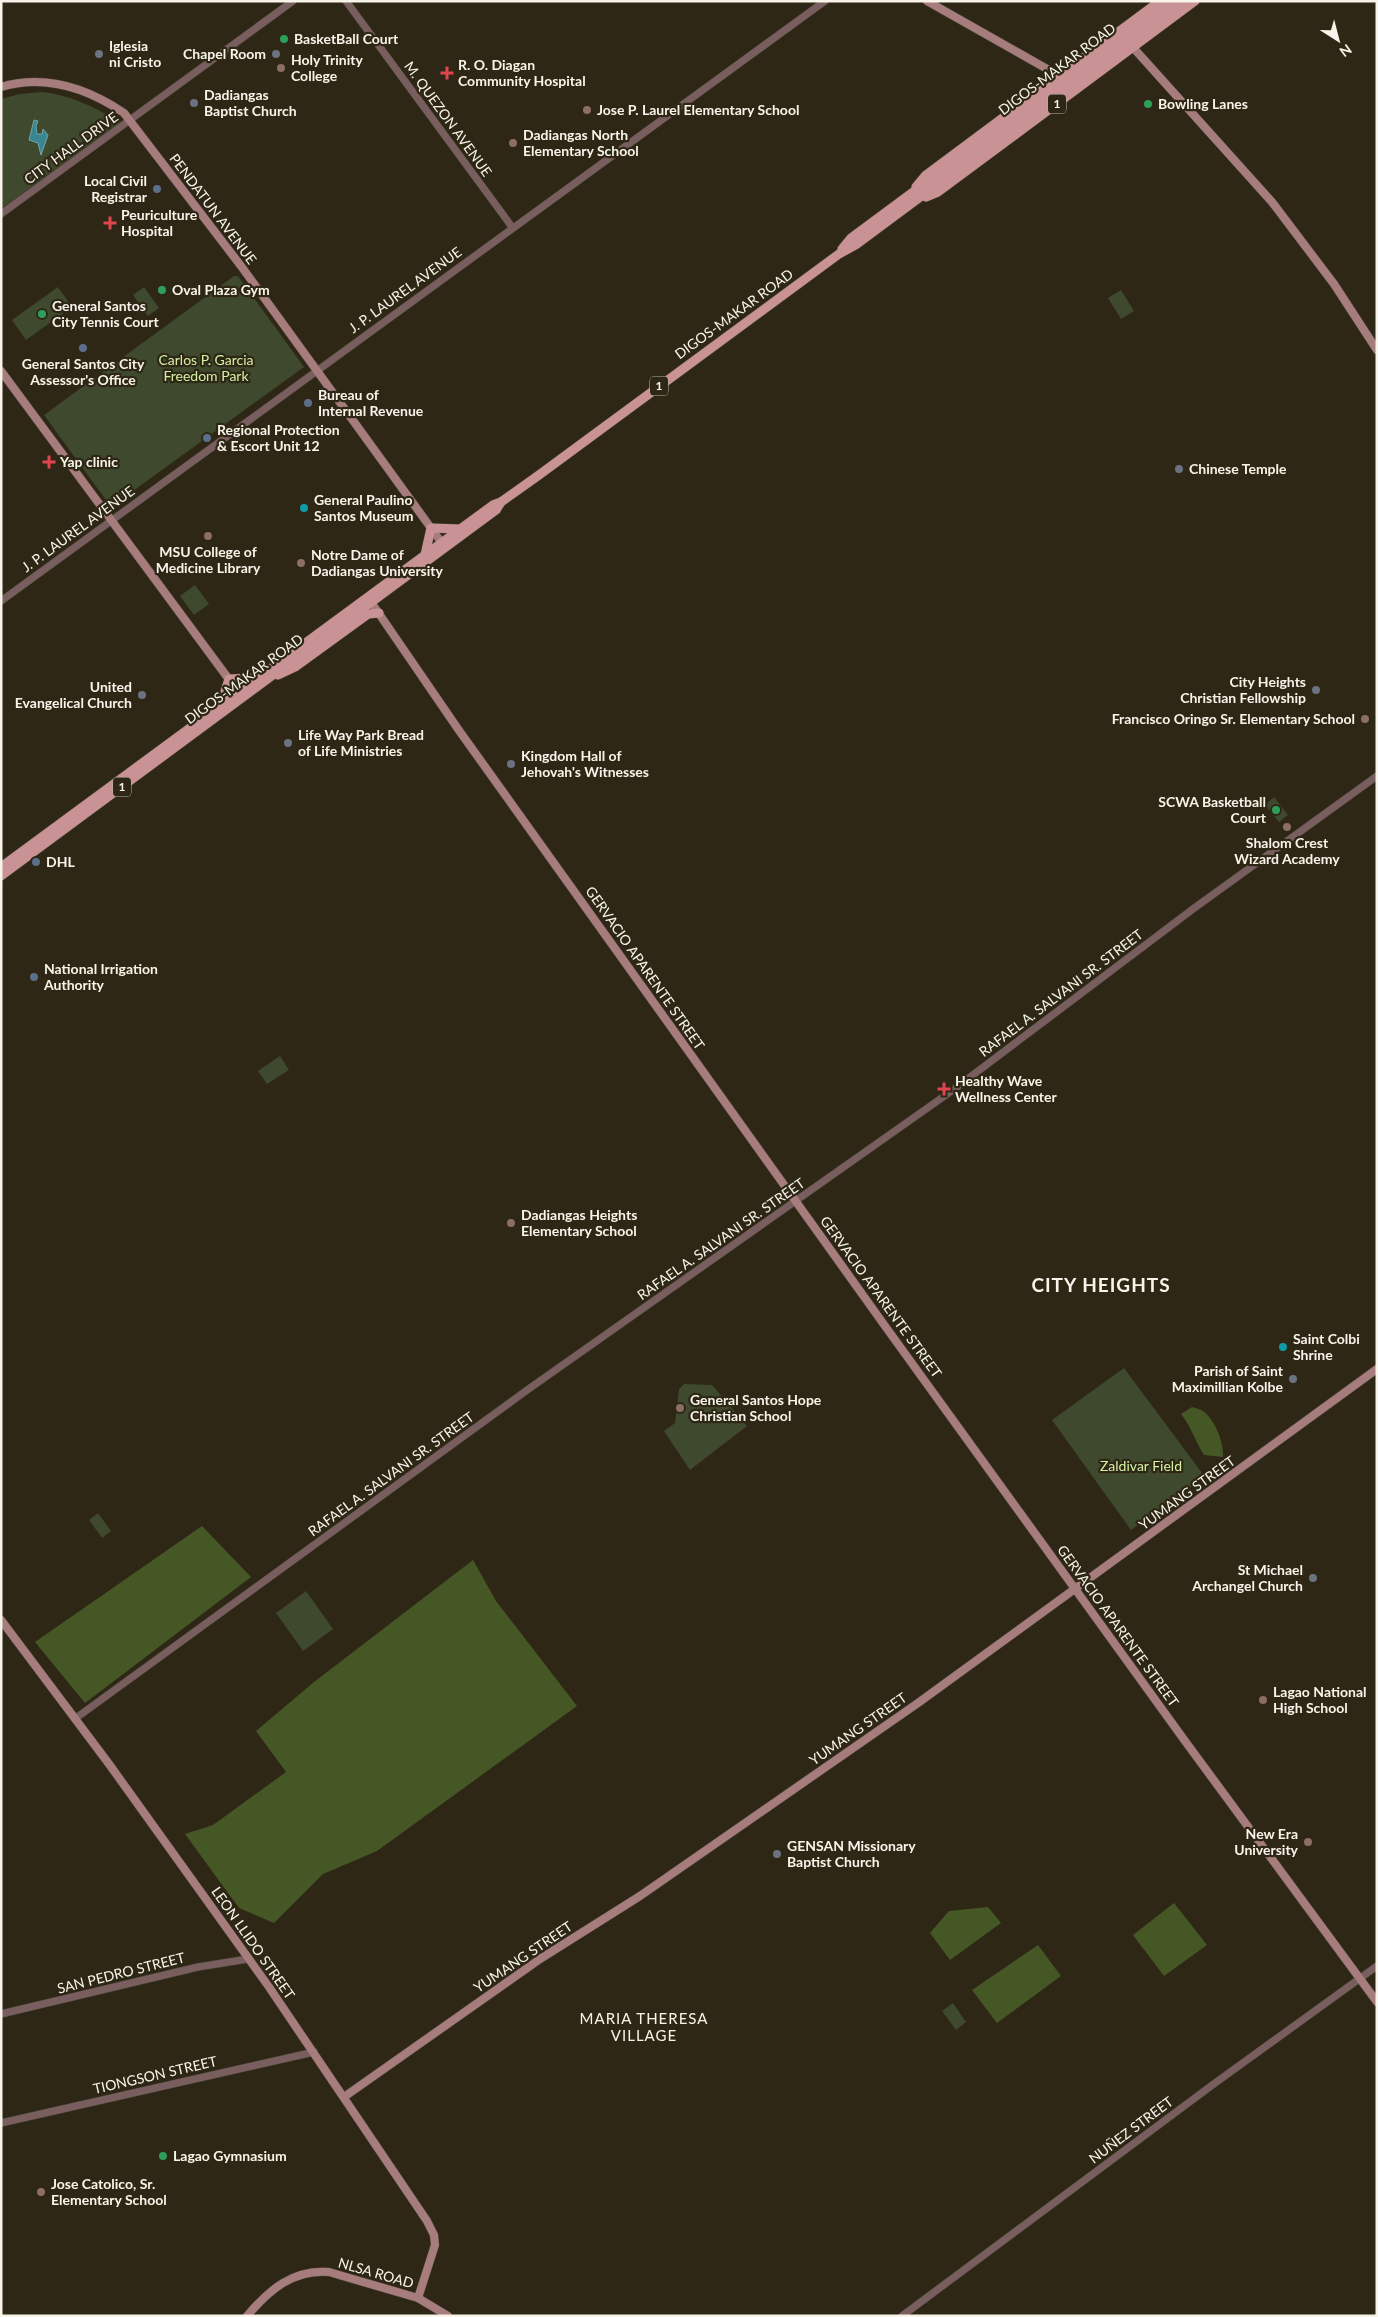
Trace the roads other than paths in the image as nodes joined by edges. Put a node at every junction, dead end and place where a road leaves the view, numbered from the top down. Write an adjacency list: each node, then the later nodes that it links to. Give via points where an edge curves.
1 (293, 1): 14 (street, CITY HALL DRIVE)
2 (346, 1): 17 (street, M. QUEZON AVENUE)
3 (825, 1): 17 (street, J. P. LAUREL AVENUE)
4 (927, 1): 11 (main road)
5 (1160, 1): 9 (main road, DIGOS-MAKAR ROAD / 1)
6 (1171, 1): 15 (main road, DIGOS-MAKAR ROAD / 1)
7 (1184, 1): 15 (main road, DIGOS-MAKAR ROAD / 1)
8 (1196, 1): 10 (main road, DIGOS-MAKAR ROAD / 1)
9 (1119, 32): 10 (main road); 11 (main road, DIGOS-MAKAR ROAD / 1)
10 (1133, 48): 13 (main road, DIGOS-MAKAR ROAD / 1); 18 (main road, via 1272,202 1329,278)
11 (1059, 76): 13 (main road); 15 (main road, DIGOS-MAKAR ROAD / 1, via 926,175)
12 (1, 87): 14 (main road, PENDATUN AVENUE, via 36,82 72,86 114,106)
13 (1079, 88): 15 (main road, DIGOS-MAKAR ROAD / 1, via 938,192)
14 (130, 120): 16 (street, CITY HALL DRIVE); 19 (main road, PENDATUN AVENUE)
15 (912, 198): 21 (main road, DIGOS-MAKAR ROAD / 1, via 851,238 839,254)
16 (1, 214)
17 (512, 227): 19 (street, J. P. LAUREL AVENUE)
18 (1377, 350)
19 (317, 370): 22 (street, J. P. LAUREL AVENUE); 23 (main road, PENDATUN AVENUE)
20 (1, 371): 22 (main road)
21 (501, 502): 24 (main road, DIGOS-MAKAR ROAD / 1); 25 (main road, DIGOS-MAKAR ROAD / 1, via 496,510)
22 (112, 520): 27 (street, J. P. LAUREL AVENUE); 31 (main road)
23 (431, 528): 24 (main road); 25 (main road, PENDATUN AVENUE); 26 (main road)
24 (460, 528): 25 (main road, DIGOS-MAKAR ROAD / 1)
25 (443, 545): 26 (main road, DIGOS-MAKAR ROAD / 1); 28 (main road, DIGOS-MAKAR ROAD / 1)
26 (425, 555): 30 (main road, DIGOS-MAKAR ROAD / 1)
27 (1, 601)
28 (371, 602): 29 (main road, GERVACIO APARENTE STREET); 30 (main road, DIGOS-MAKAR ROAD / 1)
29 (379, 613): 30 (main road, via 368,614 292,669); 37 (main road, GERVACIO APARENTE STREET, via 458,729)
30 (261, 678): 31 (main road); 32 (main road, DIGOS-MAKAR ROAD / 1)
31 (229, 679): 32 (main road); 33 (main road)
32 (240, 694): 33 (main road, DIGOS-MAKAR ROAD / 1); 36 (main road, DIGOS-MAKAR ROAD / 1)
33 (220, 704): 35 (main road, DIGOS-MAKAR ROAD / 1)
34 (1377, 776): 37 (street, RAFAEL A. SALVANI SR. STREET, via 1193,909 953,1090)
35 (1, 867)
36 (1, 876)
37 (796, 1202): 39 (main road, GERVACIO APARENTE STREET); 41 (street, RAFAEL A. SALVANI SR. STREET, via 530,1388)
38 (1377, 1369): 39 (main road, YUMANG STREET)
39 (1076, 1588): 44 (main road, GERVACIO APARENTE STREET); 48 (main road, YUMANG STREET, via 846,1753 646,1892 540,1959)
40 (1, 1620): 41 (main road, LEON LLIDO STREET)
41 (76, 1718): 42 (main road, LEON LLIDO STREET)
42 (248, 1959): 46 (street, SAN PEDRO STREET); 47 (main road, LEON LLIDO STREET)
43 (1377, 1966): 44 (street, NUÑEZ STREET)
44 (1360, 1979): 45 (main road, GERVACIO APARENTE STREET); 53 (street, NUÑEZ STREET)
45 (1377, 2002)
46 (1, 2014)
47 (314, 2052): 48 (main road, LEON LLIDO STREET); 49 (street, TIONGSON STREET)
48 (344, 2097): 50 (main road, LEON LLIDO STREET, via 431,2228 435,2245)
49 (1, 2123)
50 (418, 2298): 51 (main road, NLSA ROAD, via 329,2272 315,2271 297,2275 278,2285); 52 (main road, NLSA ROAD)
51 (247, 2316)
52 (448, 2316)
53 (902, 2316)

